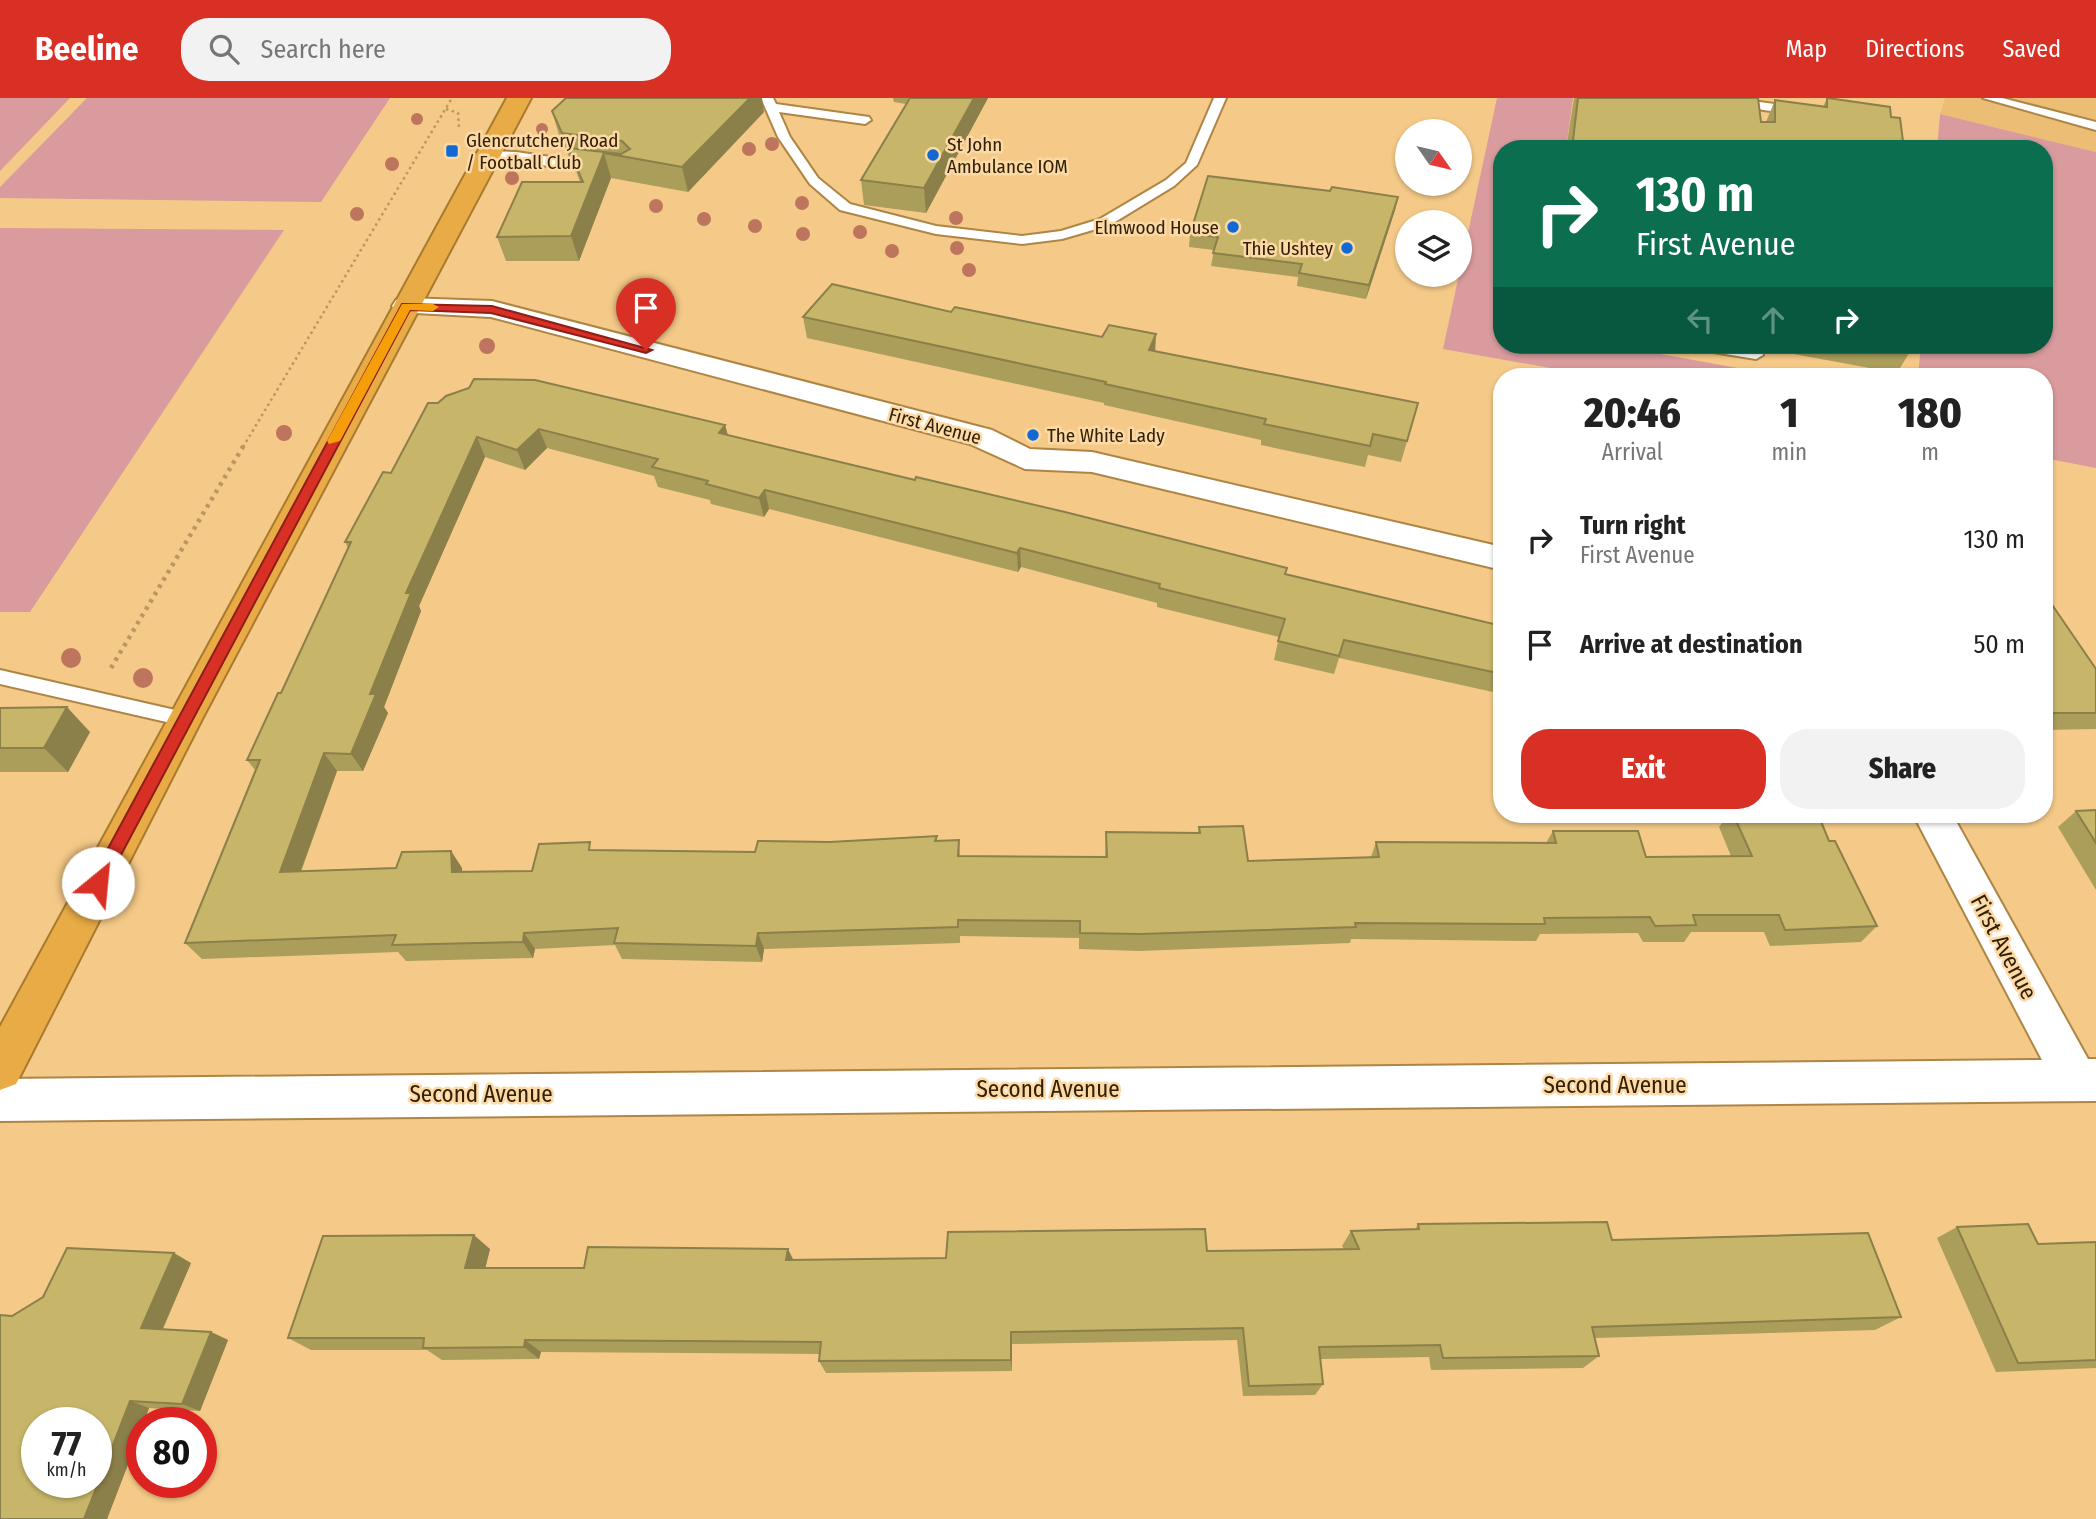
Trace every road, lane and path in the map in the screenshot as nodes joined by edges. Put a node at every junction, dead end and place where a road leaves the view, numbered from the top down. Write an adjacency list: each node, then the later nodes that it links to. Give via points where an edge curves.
1 (452, 98): 15 (path)
2 (519, 98): 10 (highway)
3 (1220, 98): 6 (lane, via 1191,165 1170,183 1105,222 1062,235 1022,240 936,230 845,207 814,181 784,137)
4 (1705, 98): 7 (lane, via 1754,110)
5 (1993, 98): 9 (lane)
6 (769, 103): 8 (lane)
7 (1807, 113)
8 (864, 120)
9 (2096, 126)
10 (486, 155): 11 (lane); 12 (highway)
11 (616, 170)
12 (406, 306): 13 (street, First Avenue, via 492,309 981,437 1025,459 1092,462); 16 (highway)
13 (1493, 557)
14 (0, 677): 15 (lane)
15 (93, 698): 16 (lane)
16 (184, 719): 18 (highway)
17 (1937, 823): 19 (street, First Avenue)
18 (0, 1070)
19 (2086, 1081): 20 (street, Second Avenue)
20 (0, 1100)

